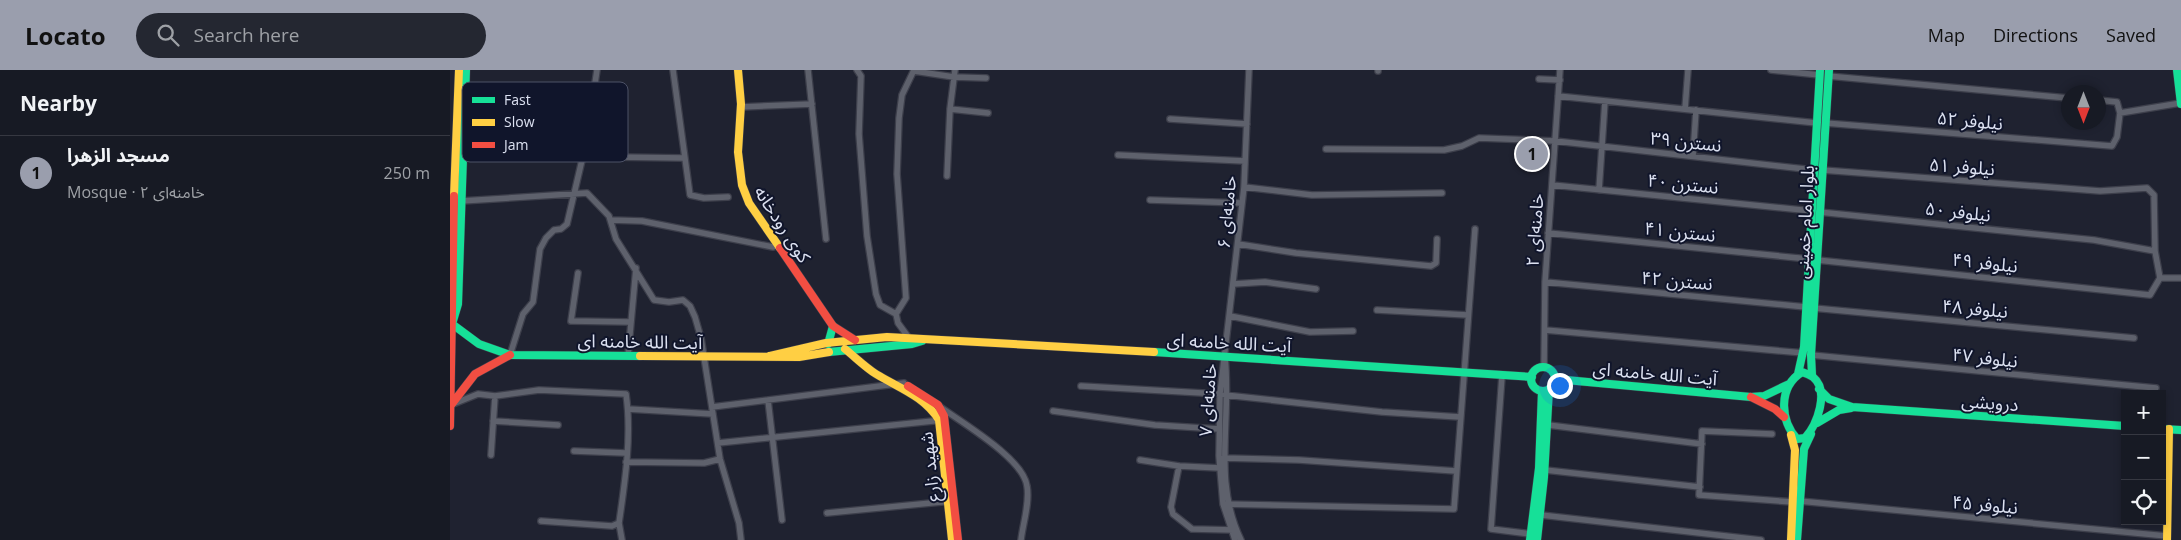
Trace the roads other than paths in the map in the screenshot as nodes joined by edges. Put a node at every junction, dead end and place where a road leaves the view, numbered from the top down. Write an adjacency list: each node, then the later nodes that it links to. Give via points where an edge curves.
1 (458, 70): 51 (street)
2 (673, 70): 38 (street)
3 (738, 70): 23 (street, کوی رودخانه)
4 (808, 70): 22 (street)
5 (857, 70): 72 (street, via 861,76 859,134 867,236 876,294 880,305)
6 (1249, 70): 31 (street, خامنه‌ای ۶)
7 (1560, 70): 16 (street, خامنه‌ای ۲)
8 (1688, 70): 25 (street)
9 (1771, 70): 13 (street)
10 (2177, 70): 20 (street)
11 (914, 71): 12 (street); 72 (street, via 902,95 899,118 897,174 906,298)
12 (955, 73): 14 (street); 24 (street)
13 (1824, 73): 18 (street); 30 (street, بلوار امام خمینی)
14 (986, 78)
15 (1539, 79): 16 (street)
16 (1560, 80): 17 (street, خامنه‌ای ۲)
17 (1558, 96): 19 (street, نیلوفر ۵۲); 32 (street, خامنه‌ای ۲)
18 (2061, 97)
19 (1605, 100): 25 (street, نیلوفر ۵۲); 33 (street)
20 (2181, 100): 28 (street)
21 (2106, 101): 28 (street, via 2117,102)
22 (812, 104): 23 (street); 57 (street)
23 (741, 107): 60 (street, کوی رودخانه, via 738,175 749,203)
24 (950, 109): 27 (street); 43 (street)
25 (1685, 109): 26 (street, نیلوفر ۵۲)
26 (1696, 110): 30 (street, نیلوفر ۵۲); 36 (street)
27 (988, 113)
28 (2120, 113): 30 (street, نیلوفر ۵۲, via 2117,137 2112,146)
29 (1170, 119): 31 (street)
30 (1821, 123): 42 (street, بلوار امام خمینی)
31 (1247, 124): 39 (street, خامنه‌ای ۶)
32 (1555, 141): 33 (street, نسترن ۳۹); 34 (street, نسترن ۳۹, via 1478,138 1444,150); 44 (street, خامنه‌ای ۲)
33 (1602, 146): 36 (street, نسترن ۳۹); 46 (street)
34 (1326, 149)
35 (1118, 155): 39 (street)
36 (1693, 156): 42 (street, نسترن ۳۹)
37 (628, 157): 38 (street)
38 (685, 158): 49 (street, via 690,195)
39 (1245, 161): 45 (street, خامنه‌ای ۶)
40 (462, 162): 51 (street)
41 (581, 162): 48 (street)
42 (1818, 170): 53 (street, بلوار امام خمینی); 61 (street, نیلوفر ۵۱, via 2100,191 2147,188 2154,195)
43 (947, 176)
44 (1552, 185): 46 (street, نسترن ۴۰); 56 (street, خامنه‌ای ۲)
45 (1244, 187): 47 (street, via 1312,195); 52 (street, خامنه‌ای ۶)
46 (1599, 190): 53 (street, نسترن ۴۰)
47 (1442, 192)
48 (573, 195): 51 (street); 54 (street, via 587,193); 86 (street, via 567,224 554,230 540,249 533,302 523,314)
49 (728, 197)
50 (1150, 200): 52 (street)
51 (457, 202): 76 (street)
52 (1242, 203): 59 (street, خامنه‌ای ۶)
53 (1815, 211): 61 (street, نیلوفر ۵۰, via 2094,240); 62 (street, بلوار امام خمینی)
54 (611, 220): 60 (street, via 642,220 774,247); 63 (street, via 616,239)
55 (1475, 228): 73 (street)
56 (1548, 233): 62 (street, نسترن ۴۱); 67 (street, خامنه‌ای ۲)
57 (826, 239)
58 (1437, 239): 59 (street, via 1436,263 1431,266 1296,254)
59 (1238, 244): 68 (street, خامنه‌ای ۶)
60 (778, 245): 77 (street, کوی رودخانه)
61 (2155, 251): 65 (street)
62 (1813, 259): 65 (street, نیلوفر ۴۹, via 2150,295); 70 (street, بلوار امام خمینی)
63 (636, 268): 75 (street); 90 (street, via 654,300 683,300 690,306)
64 (578, 273): 75 (street, via 571,321)
65 (2160, 278): 66 (street)
66 (2181, 278)
67 (1545, 282): 70 (street, نسترن ۴۲); 78 (street, خامنه‌ای ۲)
68 (1233, 284): 69 (street, via 1264,282); 74 (street, خامنه‌ای ۶)
69 (1316, 289)
70 (1810, 307): 81 (street, نیلوفر ۴۸); 85 (street, بلوار امام خمینی)
71 (1377, 310): 73 (street)
72 (896, 314): 80 (street, via 898,323)
73 (1468, 315): 92 (street)
74 (1230, 316): 79 (street, via 1310,332); 89 (street, خامنه‌ای ۶)
75 (630, 322): 87 (street)
76 (451, 324): 86 (street, via 469,339); 108 (street)
77 (833, 326): 83 (street); 84 (street, شهید زارع)
78 (1545, 330): 85 (street, نیلوفر ۴۷); 91 (street, خامنه‌ای ۲)
79 (1353, 331)
80 (910, 338): 82 (street, آیت الله خامنه ای); 84 (street, آیت الله خامنه ای)
81 (2134, 338)
82 (924, 340): 84 (street, آیت الله خامنه ای, via 912,344); 89 (street, آیت الله خامنه ای)
83 (828, 344): 84 (street, آیت الله خامنه ای); 88 (street, آیت الله خامنه ای)
84 (851, 346): 88 (street, آیت الله خامنه ای, via 799,357); 98 (street, شهید زارع)
85 (1807, 354): 93 (street, بلوار امام خمینی); 94 (street, بلوار امام خمینی); 101 (street, نیلوفر ۴۷)
86 (510, 355): 87 (street, آیت الله خامنه ای); 108 (street, via 484,366 467,380)
87 (628, 356): 90 (street, آیت الله خامنه ای)
88 (770, 356): 90 (street, آیت الله خامنه ای)
89 (1225, 356): 92 (street, آیت الله خامنه ای); 104 (street, خامنه‌ای ۷)
90 (704, 357): 110 (street)
91 (1544, 368): 96 (street, via 1535,371); 97 (street, via 1551,370)
92 (1464, 372): 95 (street, آیت الله خامنه ای); 115 (street)
93 (1798, 374): 94 (street); 99 (street)
94 (1812, 375): 102 (street)
95 (1502, 376): 96 (street, آیت الله خامنه ای); 154 (street, via 1492,529)
96 (1532, 377): 103 (street, via 1534,386)
97 (1555, 379): 103 (street, via 1554,385); 106 (street, آیت الله خامنه ای)
98 (900, 384): 107 (street); 109 (street, شهید زارع)
99 (1789, 384): 106 (street, via 1764,396); 116 (street, via 1784,400)
100 (1081, 386): 104 (street)
101 (2156, 388)
102 (1819, 389): 111 (street, via 1829,399); 119 (street)
103 (1546, 390): 121 (street); 154 (street)
104 (1222, 394): 115 (street, via 1382,412); 124 (street, خامنه‌ای ۷); 136 (street, خامنه‌ای ۷)
105 (495, 396): 108 (street, via 478,394); 112 (street, via 539,390 626,394); 118 (street)
106 (1752, 397): 116 (street)
107 (768, 400): 110 (street); 130 (street)
108 (451, 405): 122 (street)
109 (934, 406): 117 (street, شهید زارع); 160 (street, via 1004,453 1021,472 1028,492)
110 (712, 407): 114 (street)
111 (1852, 407): 119 (street, via 1839,410); 123 (street, درویشی)
112 (628, 409): 114 (street); 134 (street)
113 (1053, 412): 124 (street, via 1155,426)
114 (713, 414): 131 (street)
115 (1460, 417): 143 (street)
116 (1784, 417): 129 (street)
117 (942, 420): 130 (street); 145 (street, شهید زارع)
118 (493, 421): 120 (street); 135 (street)
119 (1817, 423): 127 (street)
120 (558, 424)
121 (1548, 425): 132 (street); 142 (street)
122 (450, 426)
123 (2121, 426)
124 (1219, 429): 141 (street, خامنه‌ای ۷)
125 (2166, 429): 126 (street); 155 (street)
126 (2181, 430)
127 (1811, 433): 129 (street, via 1802,439); 146 (street, via 1804,449)
128 (1772, 434): 132 (street, via 1702,431)
129 (1790, 434): 146 (street, via 1795,450)
130 (774, 438): 131 (street); 150 (street)
131 (718, 443): 137 (street)
132 (1702, 444): 144 (street)
133 (574, 451): 134 (street)
134 (626, 453): 139 (street)
135 (490, 455)
136 (1224, 458): 143 (street); 147 (street, خامنه‌ای ۷)
137 (720, 459): 139 (street, via 704,463); 157 (street)
138 (1140, 460): 140 (street)
139 (626, 462): 152 (street)
140 (1179, 466): 141 (street); 153 (street, via 1171,508 1173,514 1192,529)
141 (1220, 468): 147 (street, خامنه‌ای ۷)
142 (1545, 470): 144 (street); 149 (street)
143 (1456, 471): 147 (street, via 1454,509)
144 (1700, 487): 146 (street, نیلوفر ۴۵, via 1699,494)
145 (951, 501): 148 (street); 159 (street, شهید زارع)
146 (1796, 502): 155 (street, نیلوفر ۴۵); 164 (street); 165 (street)
147 (1226, 503): 153 (street, خامنه‌ای ۷)
148 (827, 512)
149 (1541, 515): 154 (street); 163 (street)
150 (782, 520)
151 (541, 522): 152 (street, via 612,526)
152 (619, 523): 156 (street)
153 (1233, 530): 161 (street, خامنه‌ای ۷); 162 (street, خامنه‌ای ۷)
154 (1532, 538)
155 (2167, 538)
156 (622, 540)
157 (741, 540)
158 (948, 540): 159 (street)
159 (955, 540)
160 (1020, 540)
161 (1235, 540)
162 (1241, 540)
163 (1761, 540)
164 (1791, 540)
165 (1797, 540)

